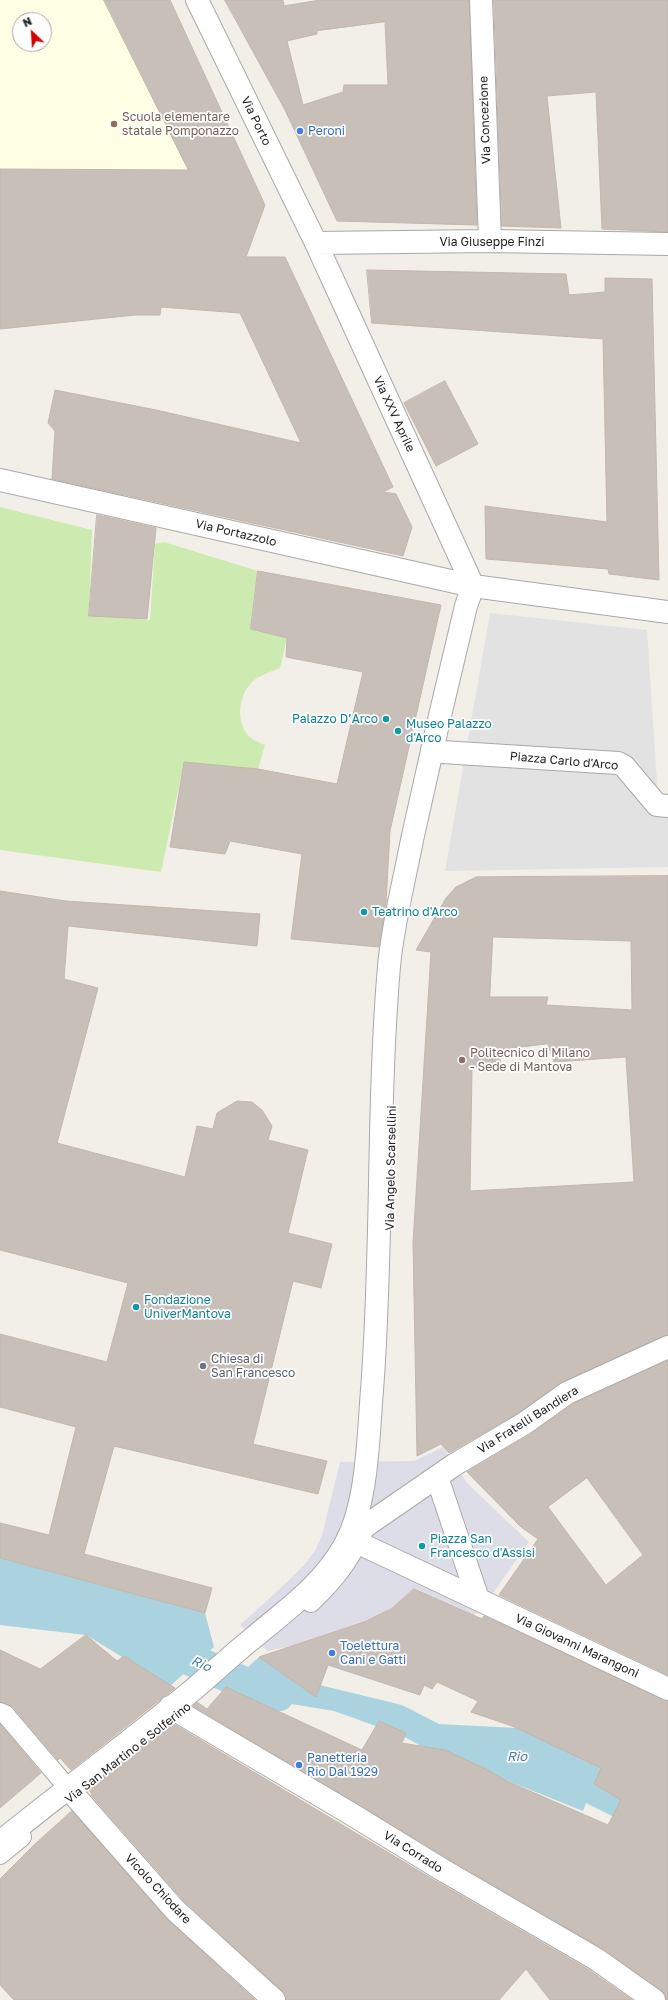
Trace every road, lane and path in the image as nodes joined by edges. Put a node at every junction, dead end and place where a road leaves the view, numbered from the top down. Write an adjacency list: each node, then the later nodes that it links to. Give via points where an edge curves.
1 (197, 0): 4 (street, Via Porto)
2 (481, 0): 3 (street, Via Concezione)
3 (490, 241): 4 (street, Via Giuseppe Finzi); 5 (street, Via Giuseppe Finzi)
4 (316, 243): 7 (street, Via XXV Aprile)
5 (668, 244)
6 (0, 480): 7 (street, Via Portazzolo)
7 (473, 586): 8 (street); 9 (street, via 466,606)
8 (668, 612)
9 (437, 751): 10 (street, Piazza Carlo d'Arco, via 618,763 624,766 657,805); 13 (street, Via Angelo Scarsellini, via 390,961 383,1055 372,1461 356,1520)
10 (668, 806)
11 (668, 1347): 12 (street, Via Fratelli Bandiera, via 567,1393 525,1423)
12 (445, 1471): 13 (street); 14 (street)
13 (358, 1534): 14 (street); 16 (street, Via San Martino e Solferino, via 343,1548 326,1573 252,1646)
14 (482, 1601): 15 (street, Via Giovanni Marangoni)
15 (668, 1689)
16 (174, 1710): 18 (street, Via San Martino e Solferino); 22 (street, Via Corrado, via 596,1959)
17 (0, 1712): 18 (lane, via 5,1714)
18 (70, 1791): 19 (street, Via San Martino e Solferino); 20 (lane, Via San Martino e Solferino); 21 (street, Vicolo Chiodare, via 175,1910)
19 (0, 1842)
20 (0, 1855)
21 (274, 2000)
22 (654, 2000)

